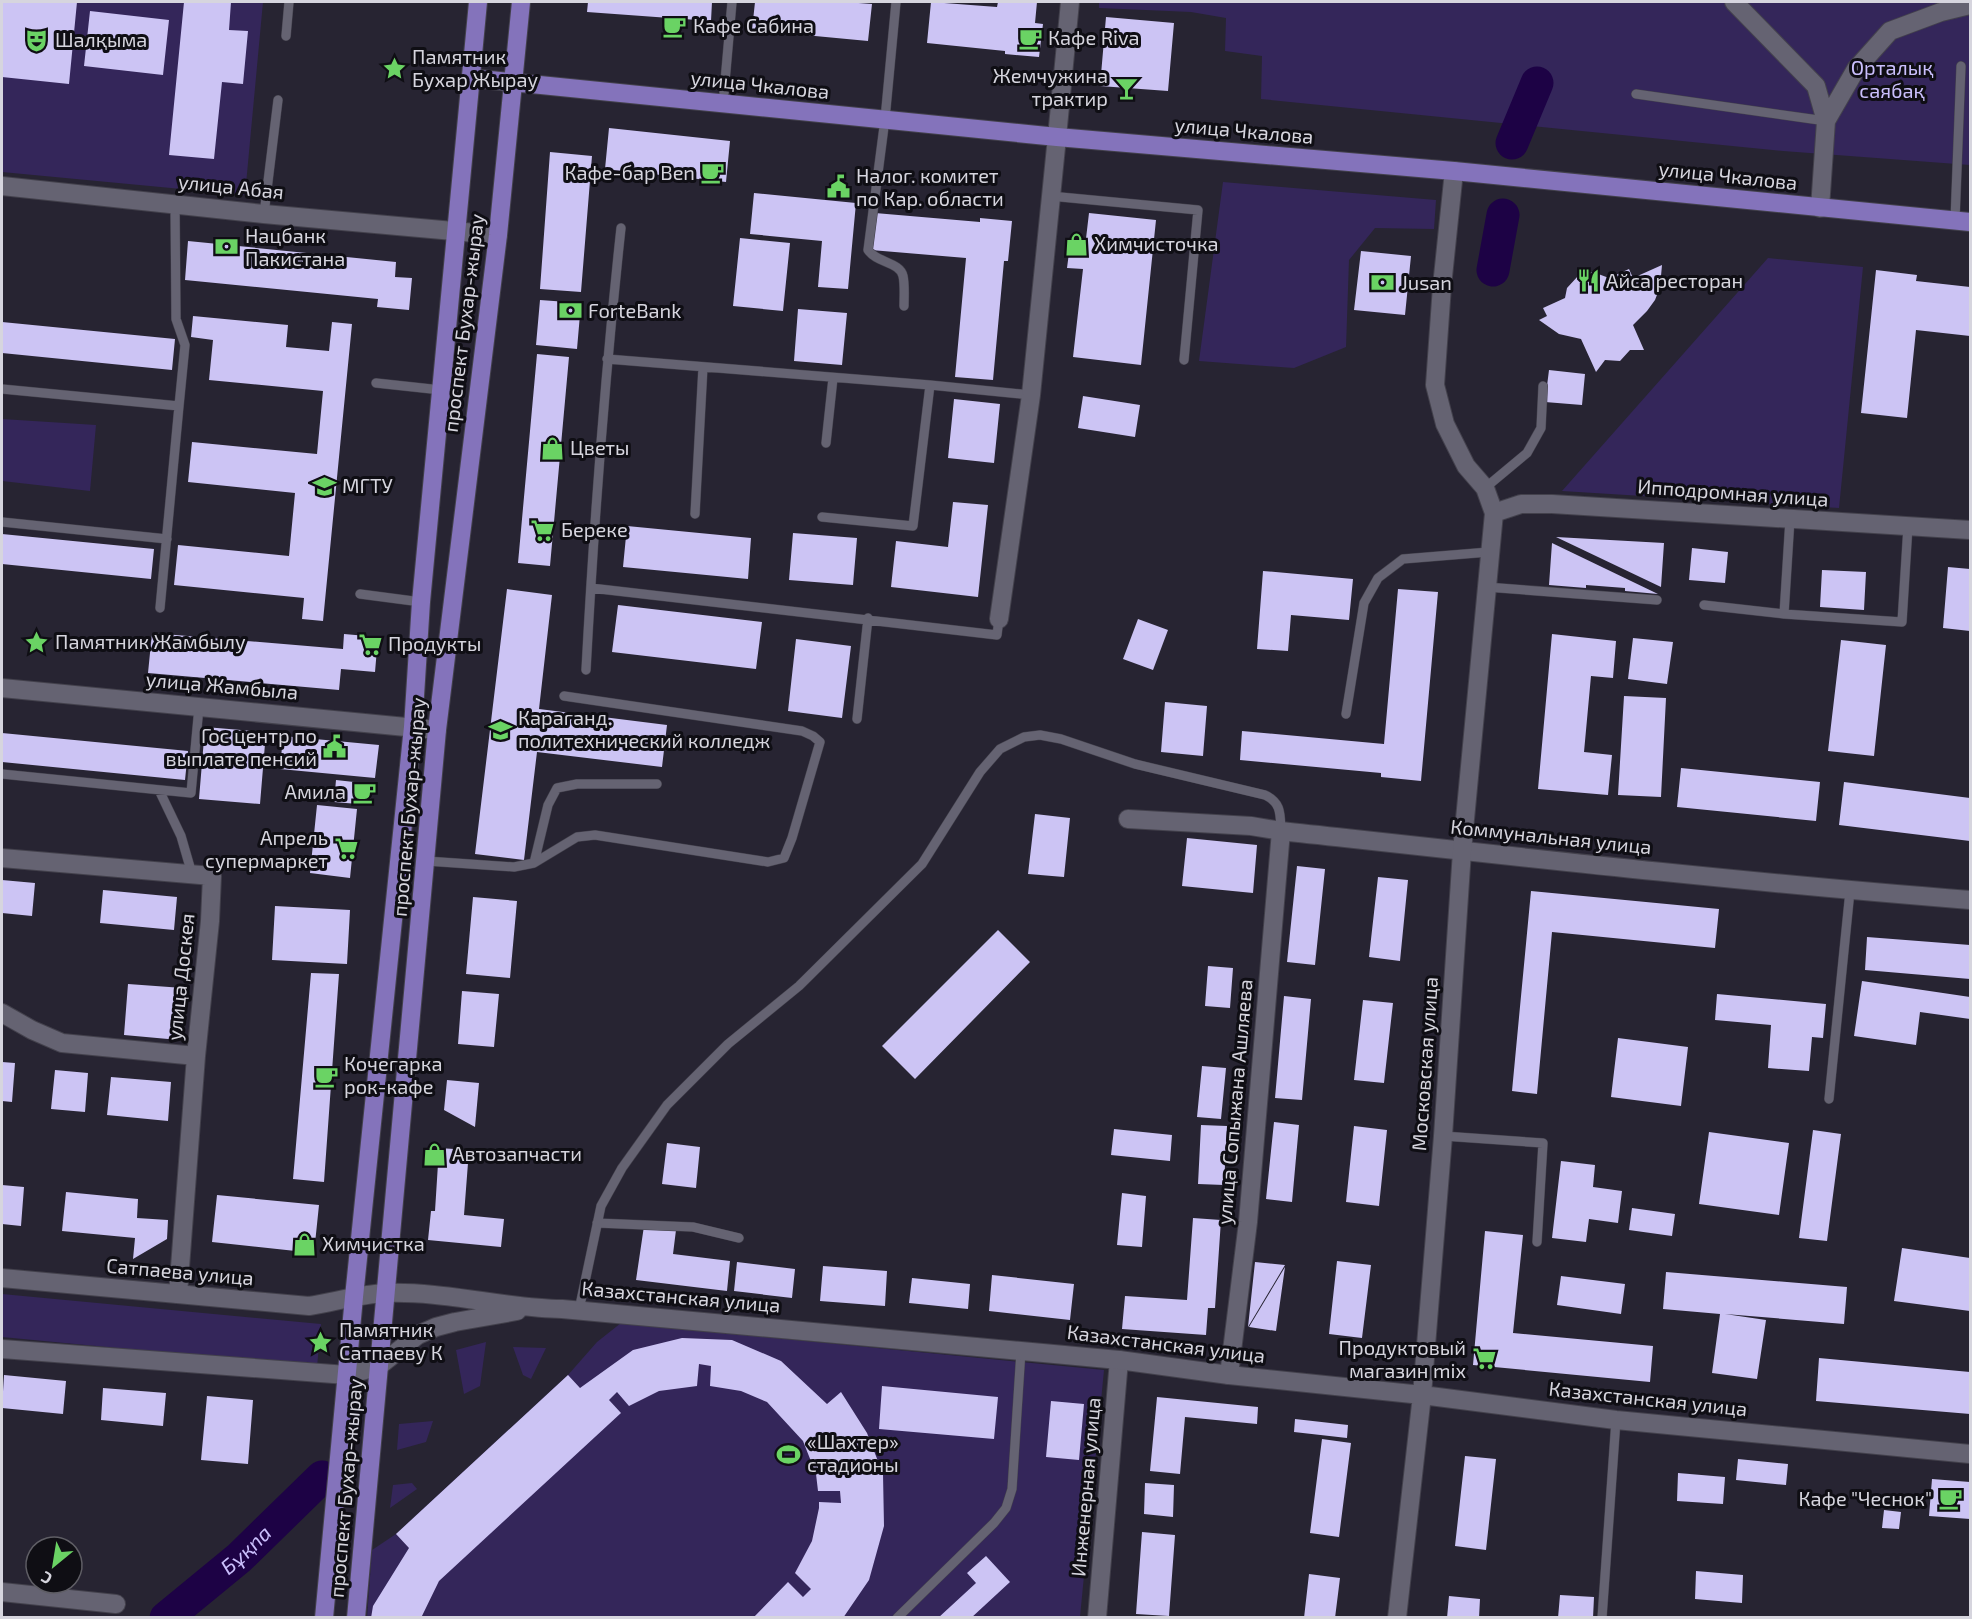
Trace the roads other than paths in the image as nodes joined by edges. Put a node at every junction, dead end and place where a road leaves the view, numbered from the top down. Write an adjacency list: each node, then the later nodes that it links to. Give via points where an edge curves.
1 (289, 2): 9 (lane)
2 (478, 2): 11 (main road, проспект Бухар-жырау)
3 (521, 2): 12 (main road, проспект Бухар-жырау)
4 (732, 2): 15 (lane)
5 (896, 2): 16 (lane)
6 (1070, 2): 18 (street)
7 (1734, 2): 17 (street, via 1816,86)
8 (1971, 5): 17 (street, via 1890,31 1856,69)
9 (286, 36)
10 (1961, 66): 25 (lane)
11 (471, 78): 12 (main road, улица Чкалова); 27 (main road, проспект Бухар-жырау)
12 (514, 82): 15 (main road, улица Чкалова); 28 (main road, проспект Бухар-жырау)
13 (1636, 94): 17 (lane)
14 (278, 100): 24 (lane)
15 (723, 104): 16 (main road, улица Чкалова)
16 (885, 120): 18 (main road, улица Чкалова); 29 (lane, via 868,250 873,257 899,268 903,275)
17 (1826, 121): 23 (street)
18 (1057, 137): 19 (main road, улица Чкалова); 21 (street)
19 (1454, 171): 23 (main road, улица Чкалова); 42 (street, via 1435,385 1444,424 1466,466)
20 (2, 186): 22 (street, улица Абая)
21 (1050, 196): 31 (lane, via 1198,210); 39 (street)
22 (175, 204): 24 (street, улица Абая); 40 (lane, via 176,319 184,345)
23 (1820, 208): 25 (main road, улица Чкалова)
24 (264, 214): 27 (street, улица Абая)
25 (1963, 221)
26 (621, 228): 30 (lane)
27 (456, 230): 28 (street, улица Абая); 38 (main road, проспект Бухар-жырау)
28 (498, 235): 69 (main road, проспект Бухар-жырау)
29 (904, 306)
30 (607, 359): 32 (lane); 53 (lane)
31 (1184, 360)
32 (703, 367): 33 (lane); 44 (lane)
33 (833, 378): 35 (lane); 41 (lane)
34 (376, 383): 38 (lane)
35 (930, 385): 39 (lane); 45 (lane, via 913,526)
36 (1543, 386): 42 (lane, via 1540,428 1527,453)
37 (2, 389): 40 (lane)
38 (441, 390): 56 (main road, проспект Бухар-жырау)
39 (1031, 395): 61 (street)
40 (179, 406): 50 (lane)
41 (826, 443)
42 (1485, 488): 43 (street)
43 (1494, 513): 46 (street, Ипподромная улица, via 1521,504 1552,504); 51 (street, Московская улица)
44 (695, 514)
45 (822, 517)
46 (1790, 519): 48 (street, Ипподромная улица); 59 (lane)
47 (2, 522): 50 (lane)
48 (1908, 526): 49 (street, Ипподромная улица); 59 (lane, via 1902,622)
49 (1971, 530)
50 (167, 539): 58 (lane)
51 (1489, 552): 52 (street, Московская улица); 66 (lane, via 1403,559 1378,578 1364,603)
52 (1486, 587): 55 (lane); 75 (street, Московская улица)
53 (591, 588): 60 (lane); 62 (lane)
54 (360, 594): 56 (lane)
55 (1657, 600)
56 (421, 602): 68 (main road, проспект Бухар-жырау)
57 (1704, 605): 59 (lane)
58 (160, 608)
59 (1784, 614)
60 (868, 618): 61 (lane, via 997,634); 67 (lane)
61 (999, 619)
62 (586, 670)
63 (2, 688): 65 (street, улица Жамбыла)
64 (564, 696): 78 (lane, via 802,731 820,742 784,858 768,862 595,835 577,837)
65 (199, 707): 68 (street, улица Жамбыла); 72 (lane, via 191,793)
66 (1346, 714)
67 (857, 719)
68 (413, 727): 69 (street, улица Жамбыла); 92 (main road, проспект Бухар-жырау)
69 (437, 730): 77 (main road, проспект Бухар-жырау)
70 (2, 774): 72 (lane)
71 (657, 784): 78 (lane, via 577,784 557,788 548,805)
72 (159, 790): 79 (lane, via 181,836)
73 (1128, 819): 74 (street, Коммунальная улица)
74 (1281, 831): 75 (street, Коммунальная улица); 86 (lane, via 1279,806 1265,795 1134,764 1040,735 1024,737 1000,749 980,772 922,864 799,986 728,1044 667,1105 622,1168); 100 (street, улица Сопыжана Ашляева, via 1248,1222)
75 (1462, 851): 80 (street, Коммунальная улица); 85 (street, Московская улица)
76 (2, 858): 79 (street, улица Доскея)
77 (426, 861): 78 (lane, via 514,867); 90 (main road, проспект Бухар-жырау)
78 (534, 863)
79 (192, 874): 83 (street, улица Доскея, via 212,876)
80 (1850, 891): 81 (street, Коммунальная улица); 84 (lane)
81 (1971, 900)
82 (2, 1012): 83 (street, via 62,1043)
83 (195, 1056): 91 (street, улица Доскея)
84 (1829, 1099)
85 (1443, 1136): 88 (lane, via 1543,1143); 101 (street, Московская улица)
86 (597, 1223): 87 (lane, via 693,1227); 94 (lane)
87 (740, 1238)
88 (1537, 1242)
89 (2, 1278): 91 (street, Сатпаева улица)
90 (387, 1293): 92 (street, Казахстанская улица); 93 (street, Казахстанская улица); 98 (main road, проспект Бухар-жырау)
91 (178, 1294): 92 (street, Сатпаева улица, via 309,1306)
92 (354, 1297): 99 (main road, проспект Бухар-жырау)
93 (533, 1308): 94 (street, Казахстанская улица); 98 (street, via 436,1327 418,1335)
94 (579, 1310): 96 (street, Казахстанская улица)
95 (2, 1349): 99 (street)
96 (1021, 1351): 97 (street, Казахстанская улица); 108 (lane, via 1012,1489 1006,1508)
97 (1119, 1360): 100 (street, Казахстанская улица); 109 (street, Инженерная улица)
98 (379, 1366): 99 (street); 107 (main road, проспект Бухар-жырау)
99 (347, 1375): 106 (main road, проспект Бухар-жырау)
100 (1228, 1376): 101 (street, Казахстанская улица)
101 (1422, 1395): 102 (street, Казахстанская улица); 110 (street, Московская улица)
102 (1616, 1420): 103 (street, Казахстанская улица); 111 (lane)
103 (1971, 1454)
104 (2, 1592): 105 (street)
105 (110, 1611)
106 (324, 1617)
107 (356, 1617)
108 (897, 1617)
109 (1098, 1617)
110 (1397, 1617)
111 (1602, 1617)

